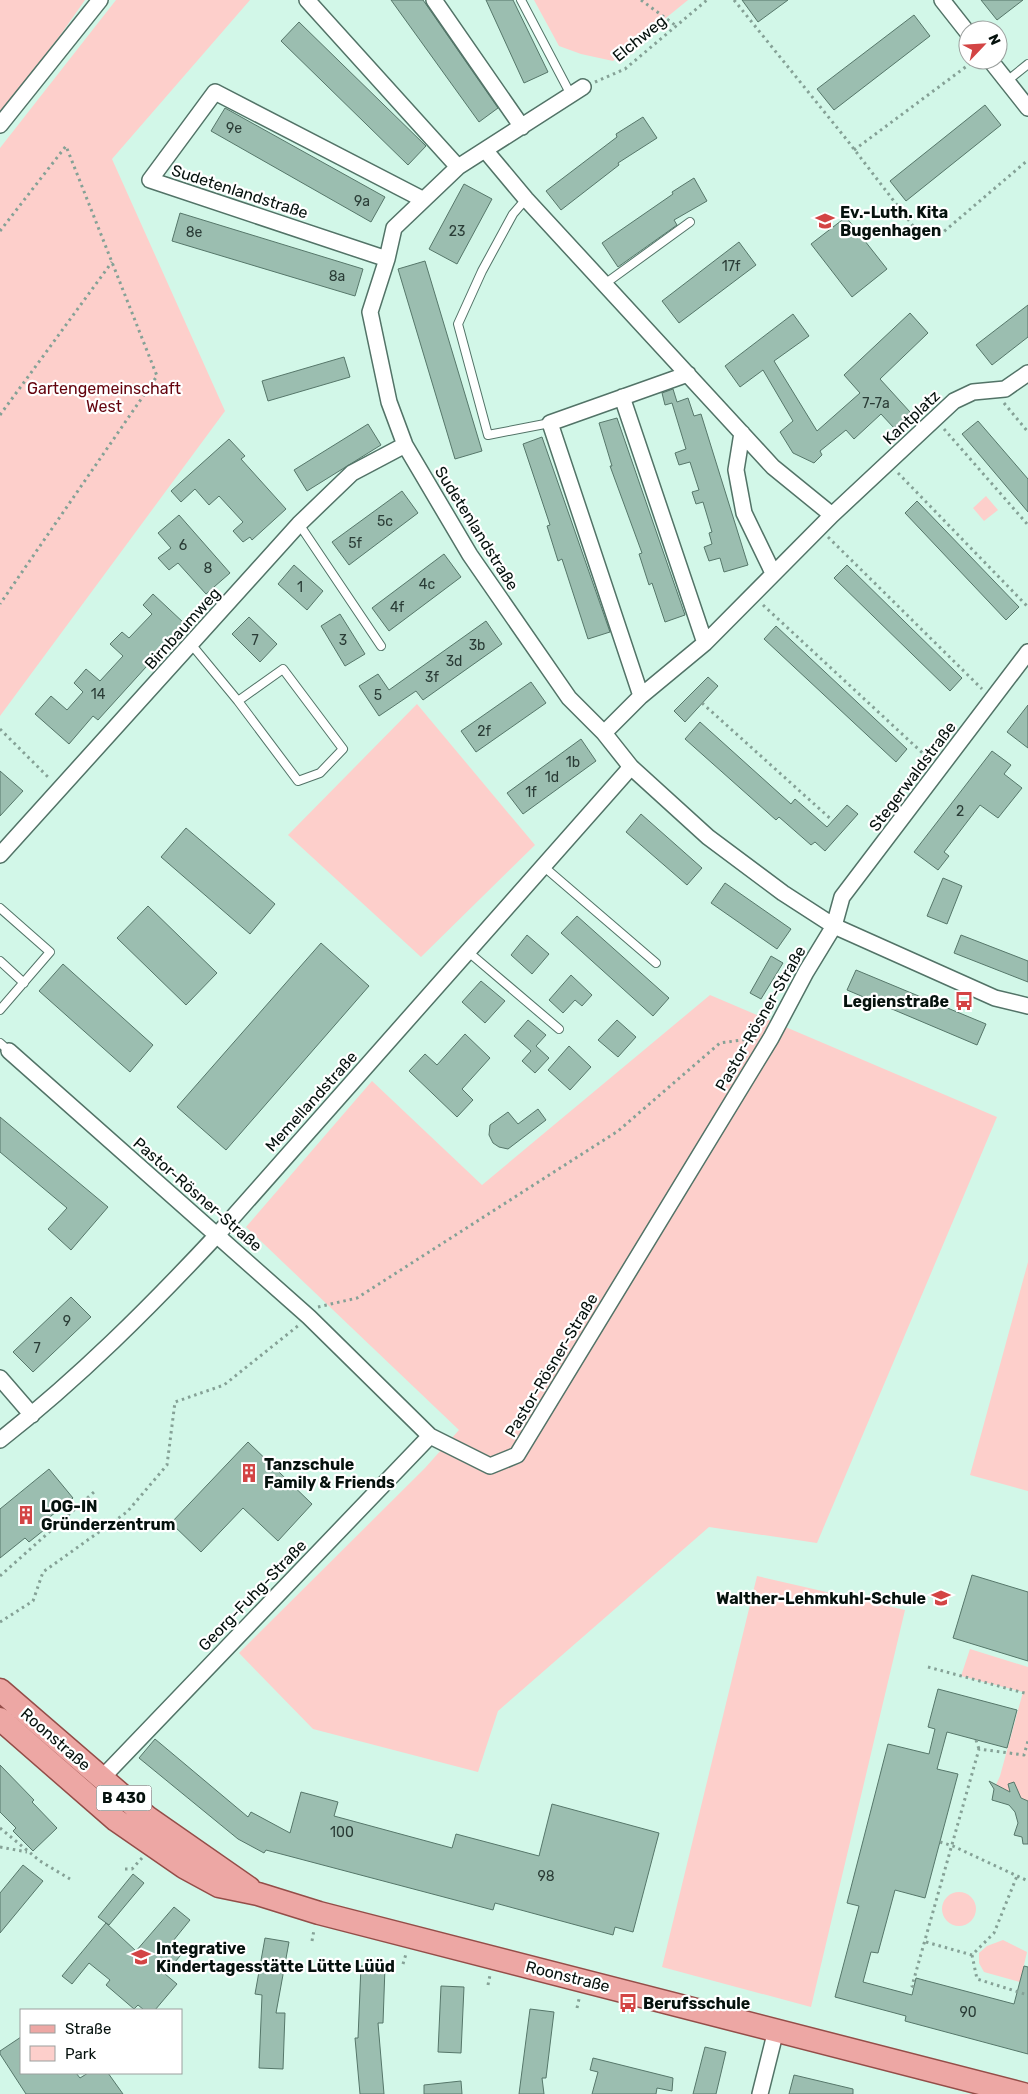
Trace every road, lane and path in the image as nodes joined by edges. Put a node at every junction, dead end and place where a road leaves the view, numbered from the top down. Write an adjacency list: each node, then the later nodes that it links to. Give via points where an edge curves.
1 (100, 0): 17 (street)
2 (307, 0): 22 (street)
3 (434, 0): 18 (street)
4 (521, 0): 15 (lane)
5 (641, 0): 10 (path)
6 (706, 0): 10 (path, Elchweg)
7 (734, 0): 20 (path)
8 (942, 0): 9 (street)
9 (958, 20)
10 (675, 25): 15 (path, Elchweg, via 625,69)
11 (1028, 64): 14 (lane)
12 (962, 70): 20 (path)
13 (998, 70): 14 (street)
14 (1007, 81): 16 (street)
15 (577, 91): 18 (street, Sudetenlandstraße)
16 (1028, 108)
17 (0, 125)
18 (522, 127): 19 (street, Sudetenlandstraße)
19 (484, 150): 22 (street, Sudetenlandstraße); 24 (street)
20 (854, 150): 21 (path, via 920,235 941,234)
21 (1028, 160)
22 (458, 167): 23 (street, Sudetenlandstraße)
23 (422, 199): 27 (street, Sudetenlandstraße, via 394,228); 27 (street, Sudetenlandstraße, via 215,92 150,180)
24 (526, 199): 29 (street); 36 (lane, via 513,214 458,324 488,435)
25 (690, 222): 29 (lane)
26 (0, 231): 28 (path, via 66,146)
27 (387, 259): 39 (street, Sudetenlandstraße, via 370,312 388,402)
28 (112, 262): 34 (path); 47 (path, via 158,376)
29 (606, 283): 31 (street)
30 (1028, 373): 32 (street, Kantplatz, via 1012,386)
31 (688, 374): 33 (street); 38 (street)
32 (994, 391): 35 (street, Kantplatz, via 966,394); 37 (path)
33 (622, 397): 36 (street); 49 (street)
34 (0, 415)
35 (935, 419): 40 (street, Kantplatz); 43 (path)
36 (550, 423): 53 (street)
37 (1028, 432)
38 (742, 433): 41 (street, via 773,467); 45 (street, via 736,470 744,513)
39 (405, 445): 42 (street, Birnbaumweg, via 352,473); 58 (street, Sudetenlandstraße, via 492,587 569,698)
40 (888, 462): 41 (street, Kantplatz); 48 (path)
41 (832, 515): 44 (street)
42 (299, 524): 50 (street, Birnbaumweg); 51 (lane)
43 (1028, 525)
44 (819, 528): 45 (street); 54 (path)
45 (773, 573): 46 (street)
46 (752, 595): 49 (street); 60 (path)
47 (0, 604)
48 (1028, 607)
49 (705, 643): 53 (street)
50 (191, 644): 55 (lane); 61 (street, Birnbaumweg)
51 (381, 646)
52 (1028, 652): 54 (street, Stegerwaldstraße)
53 (641, 696): 58 (street)
54 (992, 698): 60 (street, Stegerwaldstraße)
55 (238, 701): 55 (lane, via 298,781 320,772 343,749 283,670)
56 (702, 704): 62 (path)
57 (0, 729): 61 (path)
58 (604, 733): 59 (street, Sudetenlandstraße)
59 (631, 767): 64 (street, Memellandstraße); 66 (street, via 708,838)
60 (939, 768): 66 (street, Stegerwaldstraße, via 842,897)
61 (61, 790): 63 (street, Birnbaumweg)
62 (833, 821)
63 (0, 855)
64 (543, 866): 67 (street, Memellandstraße); 69 (lane)
65 (0, 908): 70 (lane, via 50,952)
66 (834, 926): 71 (street, via 995,998); 74 (street, Pastor-Rösner-Straße)
67 (466, 950): 73 (lane); 76 (street, Memellandstraße)
68 (0, 961): 70 (lane)
69 (656, 964)
70 (24, 983): 72 (lane)
71 (1028, 1006)
72 (0, 1010)
73 (559, 1029)
74 (771, 1038): 77 (path, via 745,1038 720,1043 610,1136 357,1298 320,1305); 80 (street, Pastor-Rösner-Straße, via 516,1455 490,1466)
75 (4, 1047): 76 (street, Pastor-Rösner-Straße)
76 (218, 1234): 77 (street, Pastor-Rösner-Straße); 79 (street, Memellandstraße, via 149,1308)
77 (309, 1316): 80 (street, Pastor-Rösner-Straße); 84 (path, via 224,1385 175,1402 166,1465 127,1512 43,1572 33,1601)
78 (0, 1378): 79 (street)
79 (32, 1415): 81 (street, Memellandstraße)
80 (430, 1436): 93 (street, Georg-Fuhg-Straße)
81 (0, 1440)
82 (94, 1492): 83 (path)
83 (0, 1576)
84 (0, 1622)
85 (928, 1667): 87 (path)
86 (0, 1690): 93 (main road, Roonstraße / B 430)
87 (1028, 1694)
88 (0, 1719): 104 (main road, Roonstraße / B 430, via 116,1820 184,1867 218,1886)
89 (976, 1740): 91 (path)
90 (1028, 1741): 92 (path)
91 (979, 1749): 92 (path); 96 (path)
92 (1026, 1756)
93 (101, 1779): 104 (main road, Roonstraße / B 430, via 147,1818)
94 (0, 1828): 98 (path)
95 (940, 1842): 96 (path)
96 (953, 1846): 101 (path); 105 (path)
97 (0, 1847): 98 (path)
98 (28, 1852): 102 (path)
99 (144, 1856): 100 (path, via 132,1869)
100 (124, 1869)
101 (1017, 1876): 103 (path); 106 (path, via 994,1932)
102 (70, 1879)
103 (1028, 1881)
104 (258, 1894): 109 (main road, Roonstraße / B 430, via 319,1913)
105 (926, 1942): 106 (path); 107 (path)
106 (972, 1955): 108 (path, via 977,1979)
107 (914, 1987)
108 (1028, 1995)
109 (776, 2030): 110 (street); 111 (main road, Roonstraße / B 430)
110 (760, 2094)
111 (1023, 2094)

